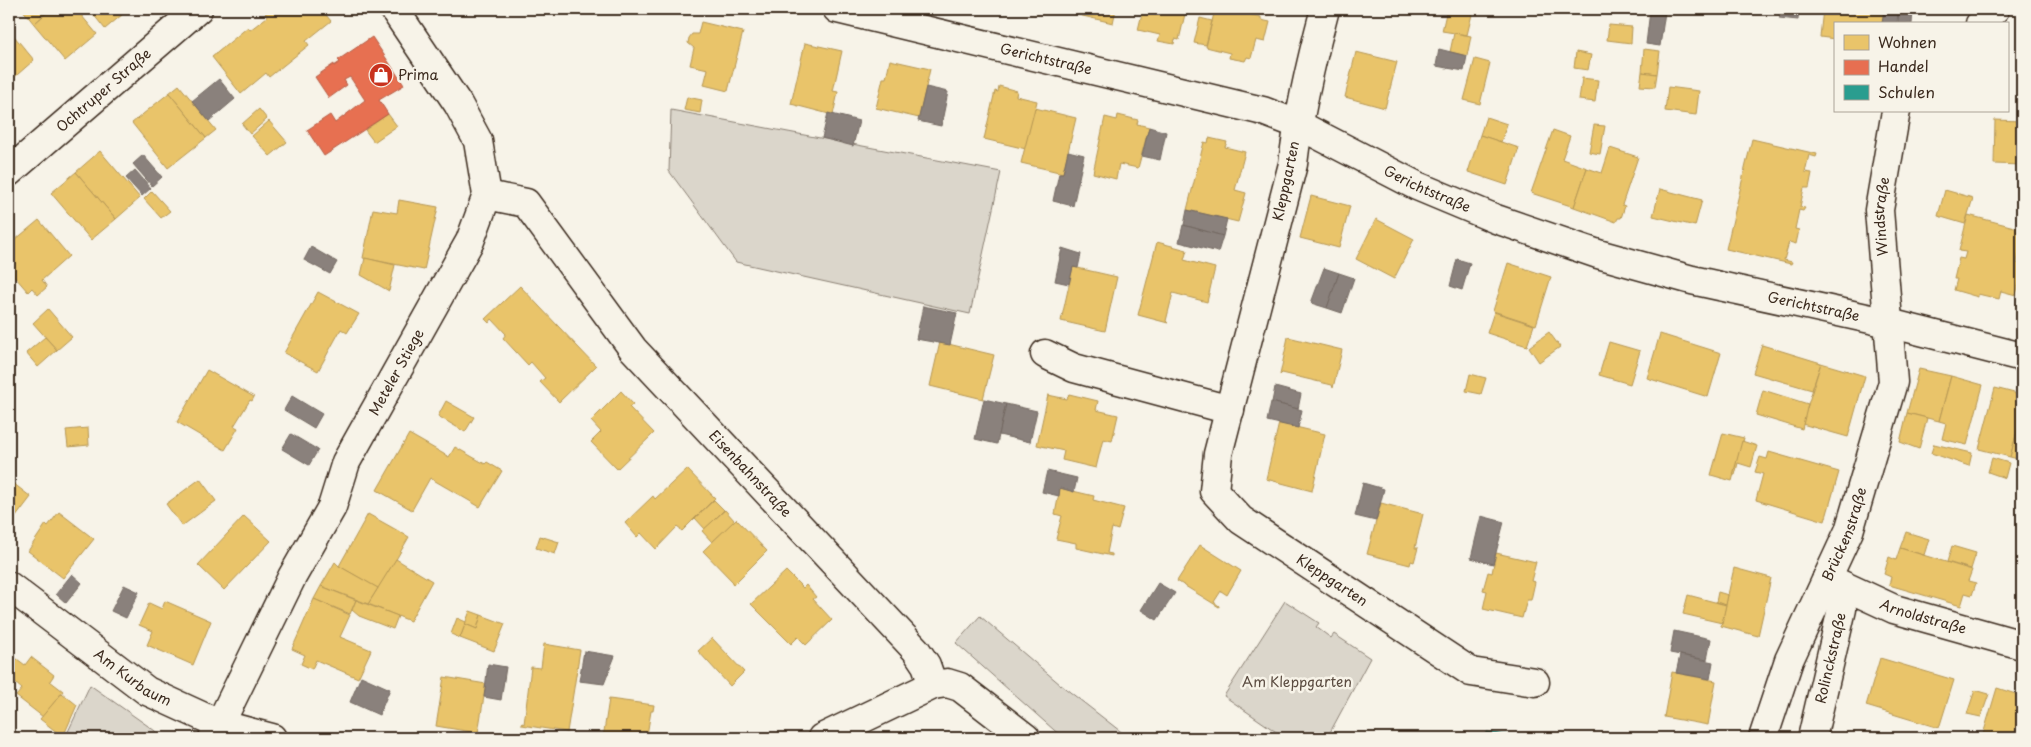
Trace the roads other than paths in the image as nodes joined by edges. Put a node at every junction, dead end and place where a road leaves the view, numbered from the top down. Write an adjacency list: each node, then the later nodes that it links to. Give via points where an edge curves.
1 (198, 9): 9 (street, Ochtruper Straße)
2 (394, 9): 10 (street, Meteler Stiege, via 458,104 478,141)
3 (837, 9): 8 (street, Gerichtstraße, via 1263,111)
4 (1324, 9): 8 (street, Kleppgarten)
5 (1995, 9): 6 (street)
6 (1982, 22)
7 (1896, 112): 11 (street, Windstraße, via 1879,210)
8 (1297, 124): 11 (street, Gerichtstraße, via 1417,186 1496,219 1598,254 1692,280); 14 (street, Kleppgarten, via 1293,164)
9 (9, 172)
10 (487, 195): 19 (street, Eisenbahnstraße, via 526,203 633,349 916,650); 20 (street, Meteler Stiege, via 470,241 346,462 332,508 292,577)
11 (1889, 323): 13 (street, Gerichtstraße); 15 (street, Brückenstraße, via 1893,382 1850,531)
12 (1045, 354): 14 (street, via 1074,368)
13 (2022, 357)
14 (1230, 410): 18 (street, Kleppgarten, via 1218,454 1214,491 1241,520 1471,672)
15 (1827, 578): 17 (street, Arnoldstraße, via 1894,610); 24 (street, Brückenstraße, via 1789,660); 25 (street, Rolinckstraße, via 1842,609)
16 (9, 586): 20 (street, Am Kurbaum, via 147,691)
17 (2022, 645)
18 (1535, 682)
19 (934, 685): 22 (street); 23 (street, via 947,683 960,688)
20 (216, 731): 21 (street, Am Kurbaum)
21 (272, 738)
22 (822, 738)
23 (1026, 738)
24 (1763, 738)
25 (1812, 738)

